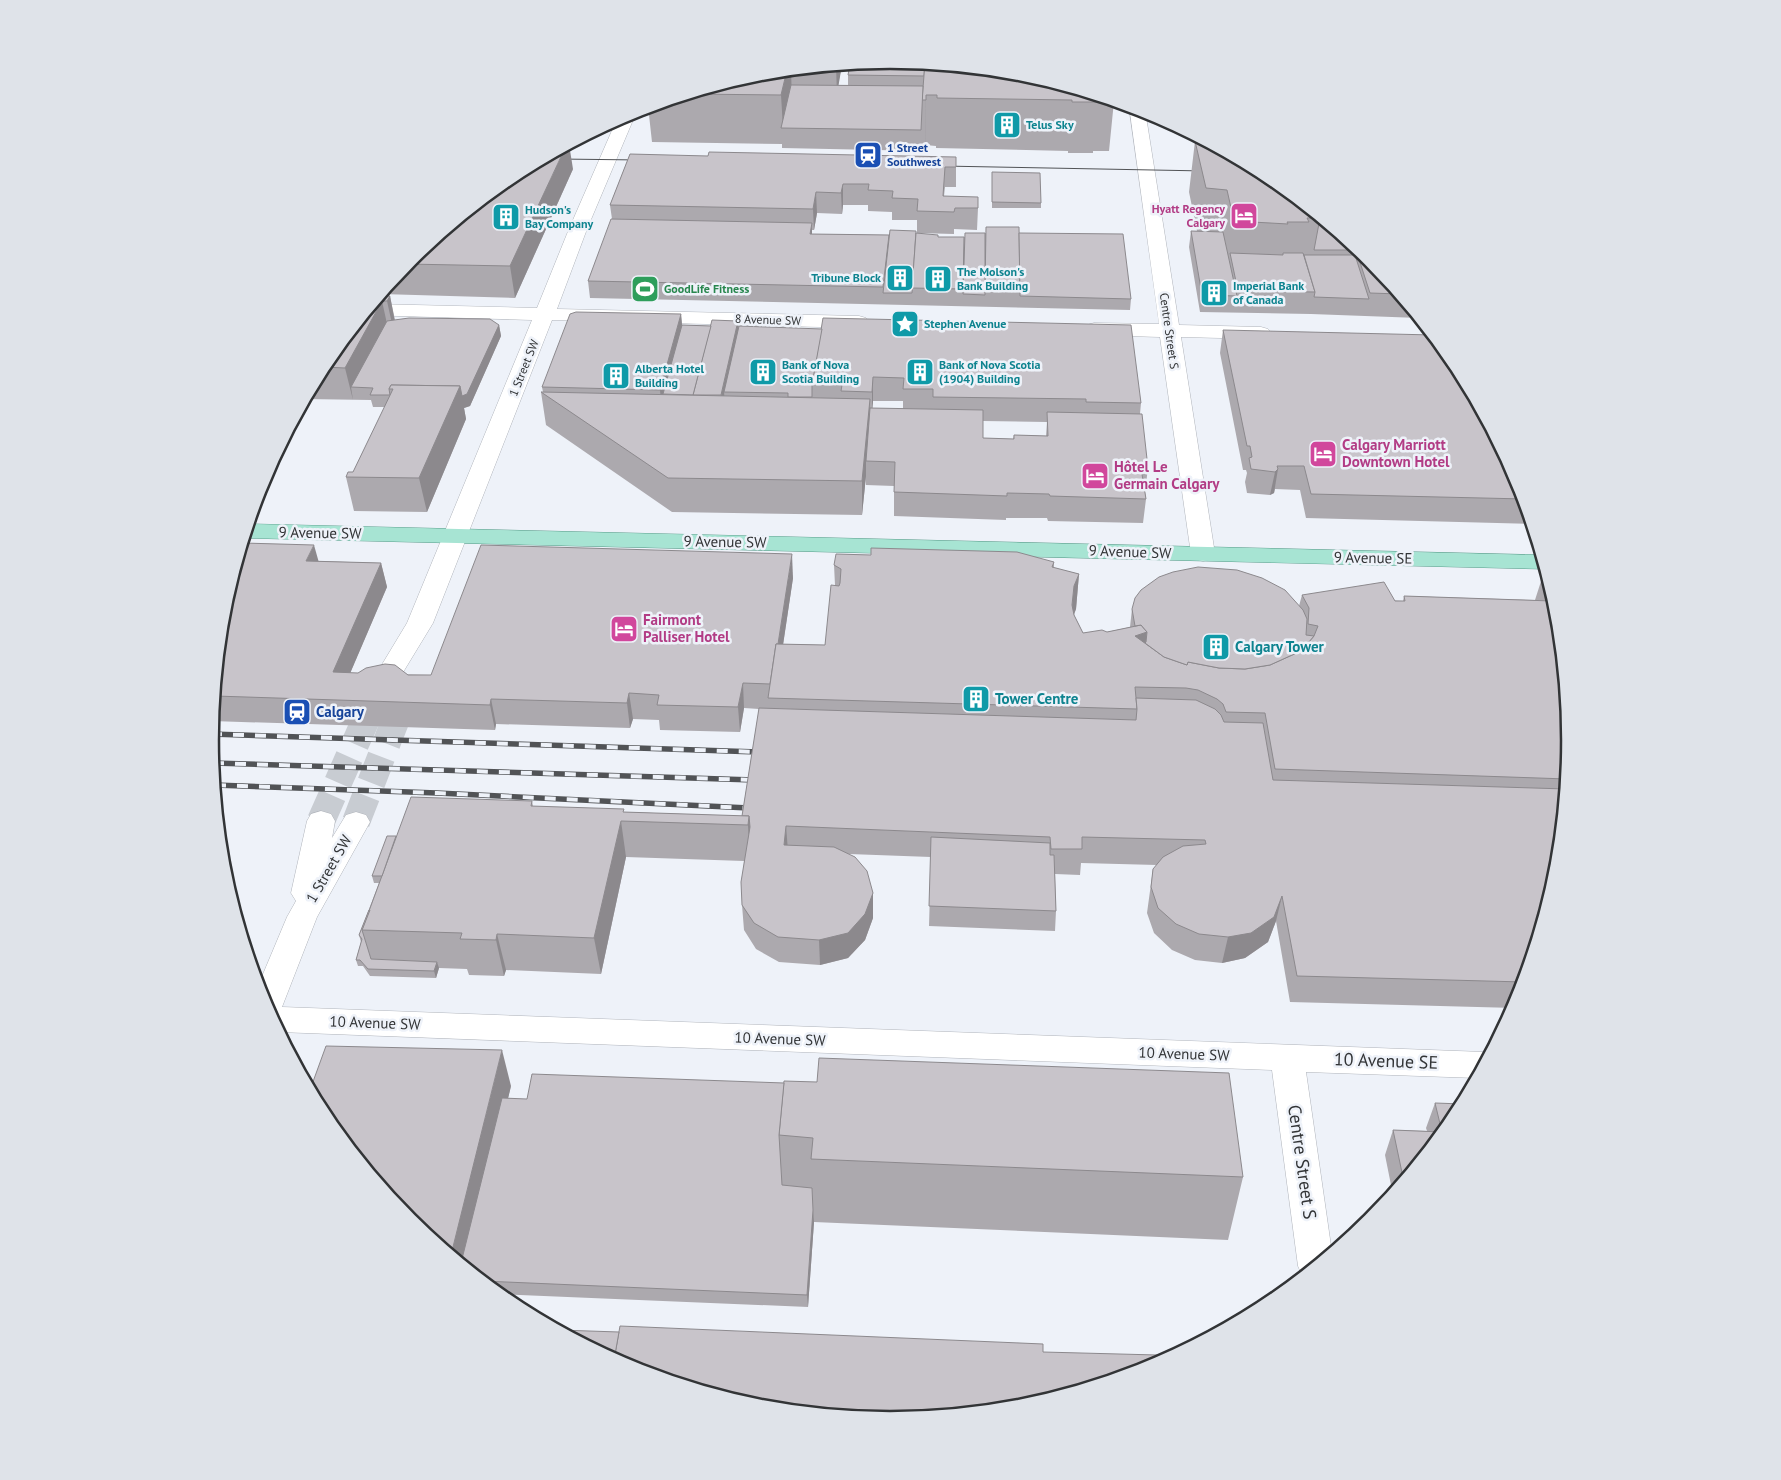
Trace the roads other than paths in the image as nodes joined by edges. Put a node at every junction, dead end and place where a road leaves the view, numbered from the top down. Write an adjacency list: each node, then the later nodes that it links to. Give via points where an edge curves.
1 (1137, 116): 7 (street, Centre Street S)
2 (623, 125): 4 (street, 1 Street SW)
3 (375, 310): 4 (street, 8 Avenue SW)
4 (545, 314): 5 (street, 8 Avenue SW); 10 (street, 1 Street SW)
5 (878, 323)
6 (1072, 328): 7 (street)
7 (1169, 331): 8 (street); 11 (street, Centre Street S)
8 (1278, 334)
9 (253, 531): 10 (main road, 9 Avenue SW)
10 (456, 536): 11 (main road, 9 Avenue SW); 13 (street, 1 Street SW)
11 (1203, 554): 12 (main road, 9 Avenue SE)
12 (1538, 562)
13 (420, 623): 14 (street, 1 Street SW); 15 (street, 1 Street SW)
14 (379, 691)
15 (406, 693)
16 (321, 821): 18 (street, 1 Street SW)
17 (356, 822): 18 (street, 1 Street SW)
18 (302, 917): 19 (street, 1 Street SW)
19 (270, 997)
20 (280, 1019): 21 (street, 10 Avenue SW)
21 (1287, 1058): 22 (street, 10 Avenue SE); 23 (street, Centre Street S)
22 (1478, 1065)
23 (1315, 1260)

